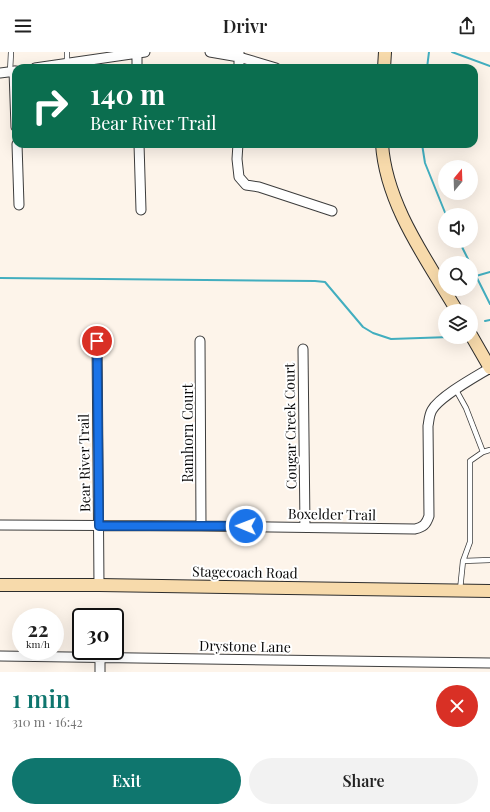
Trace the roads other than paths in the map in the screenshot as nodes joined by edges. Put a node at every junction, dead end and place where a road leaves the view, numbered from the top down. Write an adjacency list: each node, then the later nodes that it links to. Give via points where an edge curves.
1 (10, 52): 12 (lane)
2 (67, 52): 7 (lane)
3 (140, 52): 7 (street); 9 (street)
4 (210, 52): 6 (street)
5 (385, 52): 11 (main road)
6 (239, 54): 10 (street)
7 (67, 63): 8 (street)
8 (61, 64)
9 (138, 64)
10 (265, 64)
11 (384, 64)
12 (12, 65)
13 (12, 71): 14 (street)
14 (0, 73)
15 (17, 148): 19 (street)
16 (139, 148): 20 (street)
17 (238, 148): 21 (street, via 239,177 246,185)
18 (383, 148): 22 (main road, via 396,203)
19 (19, 205)
20 (141, 210)
21 (332, 211)
22 (453, 304)
23 (97, 341): 32 (street, Bear River Trail)
24 (200, 341): 33 (street, Ramhorn Court)
25 (476, 344): 27 (main road)
26 (303, 349): 34 (street, Cougar Creek Court)
27 (490, 368): 28 (street, Boxelder Trail)
28 (456, 390): 30 (lane); 34 (street, Boxelder Trail, via 437,404 431,412 428,426 429,516 422,528)
29 (490, 450): 30 (lane)
30 (483, 452): 36 (lane, via 470,461 470,542)
31 (0, 526): 32 (street, Boxelder Trail)
32 (99, 526): 33 (street, Boxelder Trail); 38 (street, Bear River Trail)
33 (201, 526): 34 (street, Boxelder Trail)
34 (305, 527)
35 (490, 560): 36 (lane)
36 (463, 561): 39 (lane)
37 (0, 585): 38 (main road, Stagecoach Road)
38 (99, 585): 39 (main road, Stagecoach Road)
39 (460, 591): 40 (main road, Stagecoach Road)
40 (490, 591)
41 (0, 656): 42 (street, Drystone Lane)
42 (72, 657)
43 (124, 658): 45 (street, Drystone Lane)
44 (100, 660): 46 (street)
45 (490, 664)
46 (100, 672)

